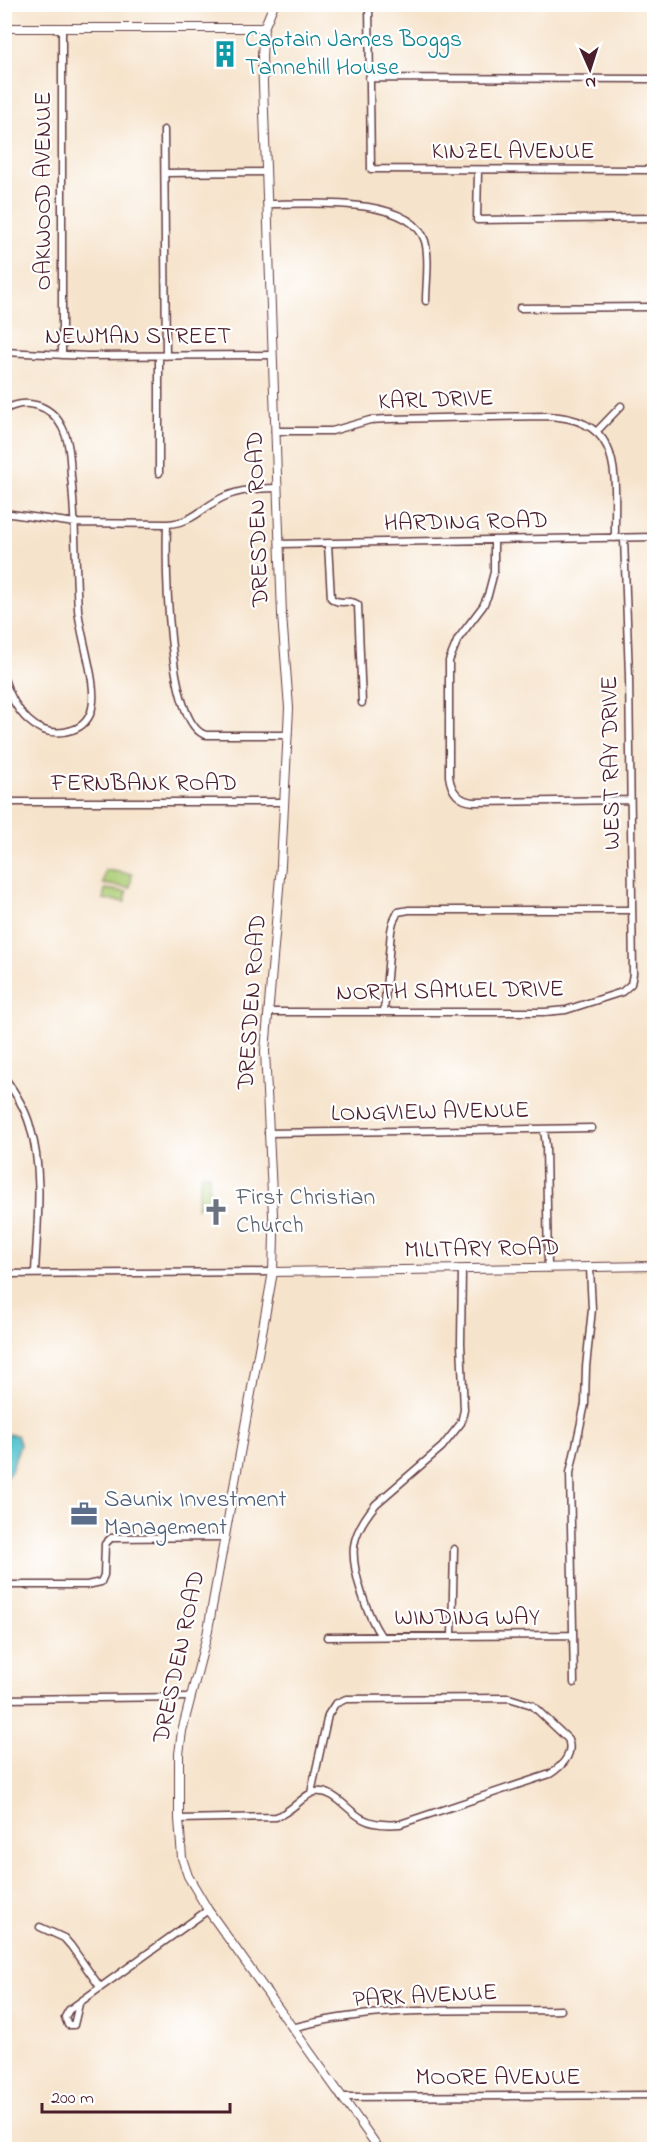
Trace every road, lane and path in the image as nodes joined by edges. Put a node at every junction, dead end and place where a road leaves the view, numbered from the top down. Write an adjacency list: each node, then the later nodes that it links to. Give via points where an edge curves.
1 (274, 4): 5 (street, DRESDEN ROAD)
2 (369, 4): 6 (street)
3 (4, 28): 4 (street)
4 (62, 28): 5 (street); 19 (street, OAKWOOD AVENUE)
5 (264, 28): 11 (street, DRESDEN ROAD)
6 (369, 78): 7 (street); 9 (street, KINZEL AVENUE, via 371,169)
7 (654, 80)
8 (164, 130): 12 (street)
9 (478, 170): 10 (street, KINZEL AVENUE); 14 (street, via 477,220)
10 (654, 170)
11 (266, 172): 12 (street); 13 (street, DRESDEN ROAD)
12 (165, 173): 21 (street)
13 (267, 204): 15 (street, via 369,206 405,219 424,239); 20 (street, DRESDEN ROAD)
14 (654, 218)
15 (426, 301)
16 (654, 307): 17 (street)
17 (520, 308)
18 (4, 352): 19 (street, NEWMAN STREET)
19 (62, 355): 21 (street, NEWMAN STREET)
20 (272, 355): 21 (street, NEWMAN STREET); 24 (street, DRESDEN ROAD)
21 (163, 356): 26 (street)
22 (621, 406): 25 (street)
23 (4, 410): 29 (street, via 15,404 32,404 49,411 63,428 69,449)
24 (275, 431): 25 (street, KARL DRIVE, via 332,431 380,419 546,416 570,418); 27 (street, DRESDEN ROAD)
25 (597, 431): 32 (street, via 614,466)
26 (159, 473)
27 (277, 488): 30 (street, via 233,493 192,518); 36 (street, DRESDEN ROAD)
28 (4, 513): 29 (street)
29 (75, 523): 30 (street); 37 (street, via 79,619 93,686 92,711 85,723 73,730 60,733 39,729 24,717)
30 (167, 524): 39 (street, via 166,592 172,651 194,728 206,735)
31 (654, 537): 33 (street, HARDING ROAD)
32 (615, 538): 33 (street, HARDING ROAD); 34 (street, HARDING ROAD)
33 (624, 538): 40 (street, WEST RAY DRIVE)
34 (494, 540): 35 (street, HARDING ROAD); 40 (street, via 494,572 488,595 458,639 449,661 452,789 464,800 474,802)
35 (328, 543): 36 (street, HARDING ROAD); 38 (street, via 331,598 358,605)
36 (279, 544): 39 (street, DRESDEN ROAD)
37 (4, 680)
38 (363, 703)
39 (288, 735): 42 (street, DRESDEN ROAD)
40 (630, 800): 43 (street, WEST RAY DRIVE)
41 (4, 802): 42 (street, FERNBANK ROAD)
42 (284, 802): 45 (street, DRESDEN ROAD)
43 (632, 910): 44 (street, WEST RAY DRIVE, via 633,975); 46 (street, via 398,912 391,931)
44 (629, 987): 46 (street, NORTH SAMUEL DRIVE, via 556,1011)
45 (268, 1012): 46 (street, NORTH SAMUEL DRIVE); 50 (street, DRESDEN ROAD)
46 (384, 1012)
47 (4, 1077): 56 (street, via 26,1112 35,1148)
48 (592, 1128): 49 (street, LONGVIEW AVENUE)
49 (544, 1129): 50 (street, LONGVIEW AVENUE); 52 (street)
50 (268, 1133): 55 (street, DRESDEN ROAD)
51 (654, 1266): 53 (street, MILITARY ROAD)
52 (548, 1268): 53 (street, MILITARY ROAD); 54 (street, MILITARY ROAD)
53 (590, 1268): 61 (street, WINDING WAY, via 592,1309 585,1404 570,1473)
54 (462, 1270): 55 (street, MILITARY ROAD); 62 (street, WINDING WAY, via 464,1410 460,1423 442,1447 376,1504 355,1540 354,1559 360,1584 370,1617)
55 (273, 1272): 56 (street); 58 (street, DRESDEN ROAD)
56 (35, 1273): 57 (street)
57 (4, 1274)
58 (225, 1537): 60 (street, via 111,1538 105,1544 101,1582 87,1586); 66 (street, DRESDEN ROAD, via 204,1652)
59 (454, 1549): 63 (street)
60 (4, 1585)
61 (572, 1635): 63 (street, WINDING WAY); 65 (street, WINDING WAY)
62 (381, 1636): 63 (street, WINDING WAY); 64 (street)
63 (452, 1636)
64 (327, 1637)
65 (574, 1683)
66 (191, 1697): 67 (street); 69 (street, DRESDEN ROAD, via 179,1746)
67 (4, 1699)
68 (311, 1793): 68 (street, via 328,1793 369,1822 400,1824 549,1774 571,1750 568,1739 551,1721 522,1700 346,1699 334,1704 328,1715); 69 (street, via 289,1812 276,1817)
69 (179, 1819): 70 (street, DRESDEN ROAD, via 184,1868)
70 (207, 1910): 72 (street); 75 (street, DRESDEN ROAD)
71 (40, 1926): 72 (street, via 71,1946)
72 (100, 1987): 73 (street)
73 (79, 2004)
74 (561, 2010): 75 (street, PARK AVENUE, via 410,2012)
75 (292, 2028): 77 (street, DRESDEN ROAD)
76 (654, 2096): 77 (street, MOORE AVENUE)
77 (341, 2097): 78 (street, DRESDEN ROAD)
78 (380, 2150)

